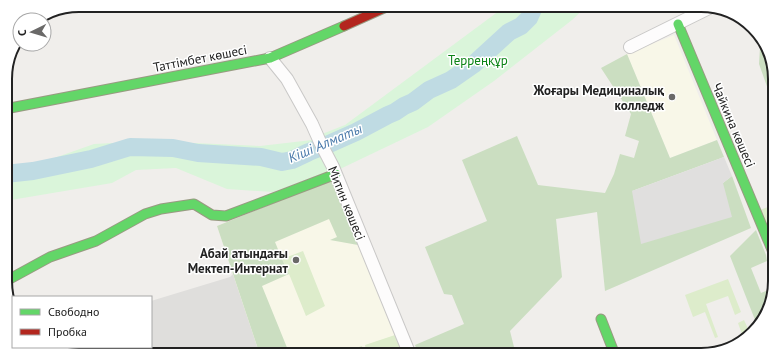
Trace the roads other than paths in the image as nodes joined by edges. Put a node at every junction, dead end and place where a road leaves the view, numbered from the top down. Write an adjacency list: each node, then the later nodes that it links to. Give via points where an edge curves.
1 (375, 12): 5 (street, Таттімбет көшесі)
2 (701, 12): 3 (street)
3 (678, 24): 4 (street); 8 (street, Чайкина көшесі)
4 (630, 47)
5 (270, 58): 6 (street, Таттімбет көшесі); 7 (street, Митин көшесі, via 287,79)
6 (12, 108)
7 (336, 174): 9 (street, via 226,216 212,215 194,204 145,214 96,241 50,257); 11 (street, Митин көшесі)
8 (768, 240)
9 (12, 278)
10 (601, 319): 12 (street)
11 (407, 348)
12 (612, 348)

